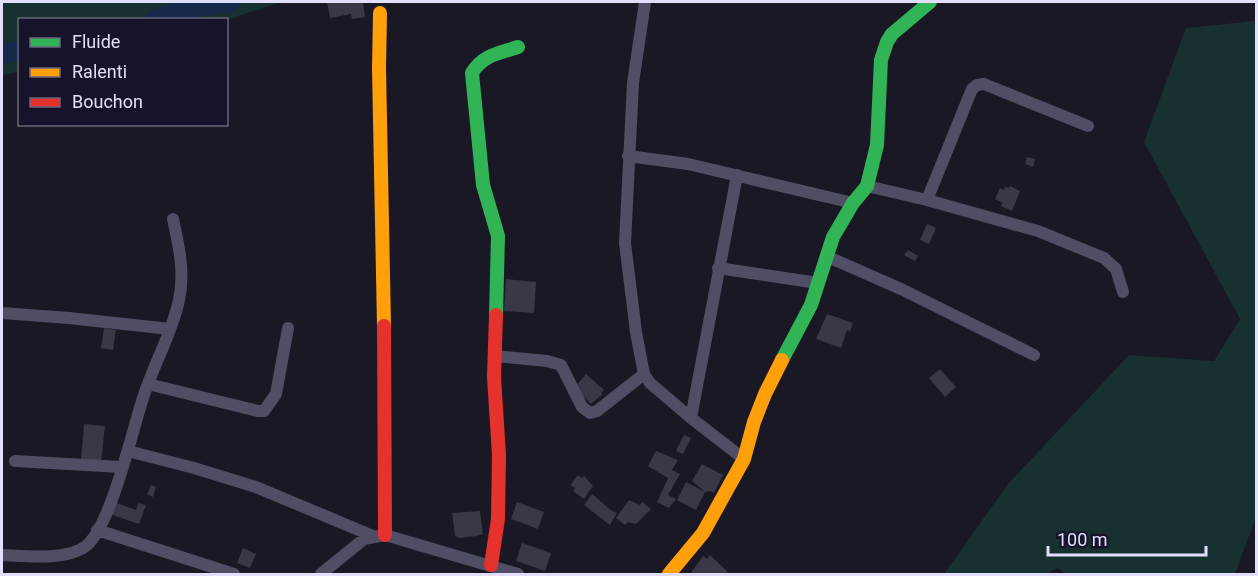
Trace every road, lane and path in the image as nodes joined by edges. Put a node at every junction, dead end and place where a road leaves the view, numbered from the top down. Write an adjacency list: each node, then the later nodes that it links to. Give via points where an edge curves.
1 (645, 2): 6 (street, via 633,83)
2 (930, 2): 8 (street, via 892,34 884,49 877,145)
3 (380, 13): 29 (street, via 386,466)
4 (518, 47): 20 (street, via 482,59 472,73 483,185 498,236)
5 (1088, 126): 9 (street, via 984,84 977,85)
6 (628, 156): 7 (street); 21 (street, via 625,243)
7 (737, 175): 10 (street); 13 (street)
8 (867, 186): 9 (street); 10 (street)
9 (927, 200): 15 (street, via 1038,231 1104,258 1116,269)
10 (853, 203): 12 (street)
11 (173, 219): 18 (street, via 182,276)
12 (826, 256): 14 (street); 19 (street)
13 (718, 268): 14 (street); 23 (street)
14 (818, 283): 25 (street, via 811,305 765,394)
15 (1123, 292)
16 (2, 313): 18 (street)
17 (288, 328): 22 (street, via 276,394 264,411)
18 (170, 329): 22 (street)
19 (1034, 355)
20 (494, 356): 21 (street, via 561,365 582,407 590,413); 31 (street, via 499,455 498,519)
21 (644, 374): 23 (street)
22 (148, 384): 24 (street)
23 (691, 418): 25 (street)
24 (128, 451): 27 (street); 29 (street, via 256,487)
25 (744, 459): 35 (street, via 703,533)
26 (15, 461): 27 (street)
27 (122, 467): 28 (street, via 111,503)
28 (97, 530): 30 (street, via 85,547 72,552); 32 (street)
29 (379, 536): 31 (street); 33 (street, via 364,539)
30 (2, 555)
31 (491, 565): 34 (street)
32 (234, 574)
33 (321, 574)
34 (518, 574)
35 (669, 574)

